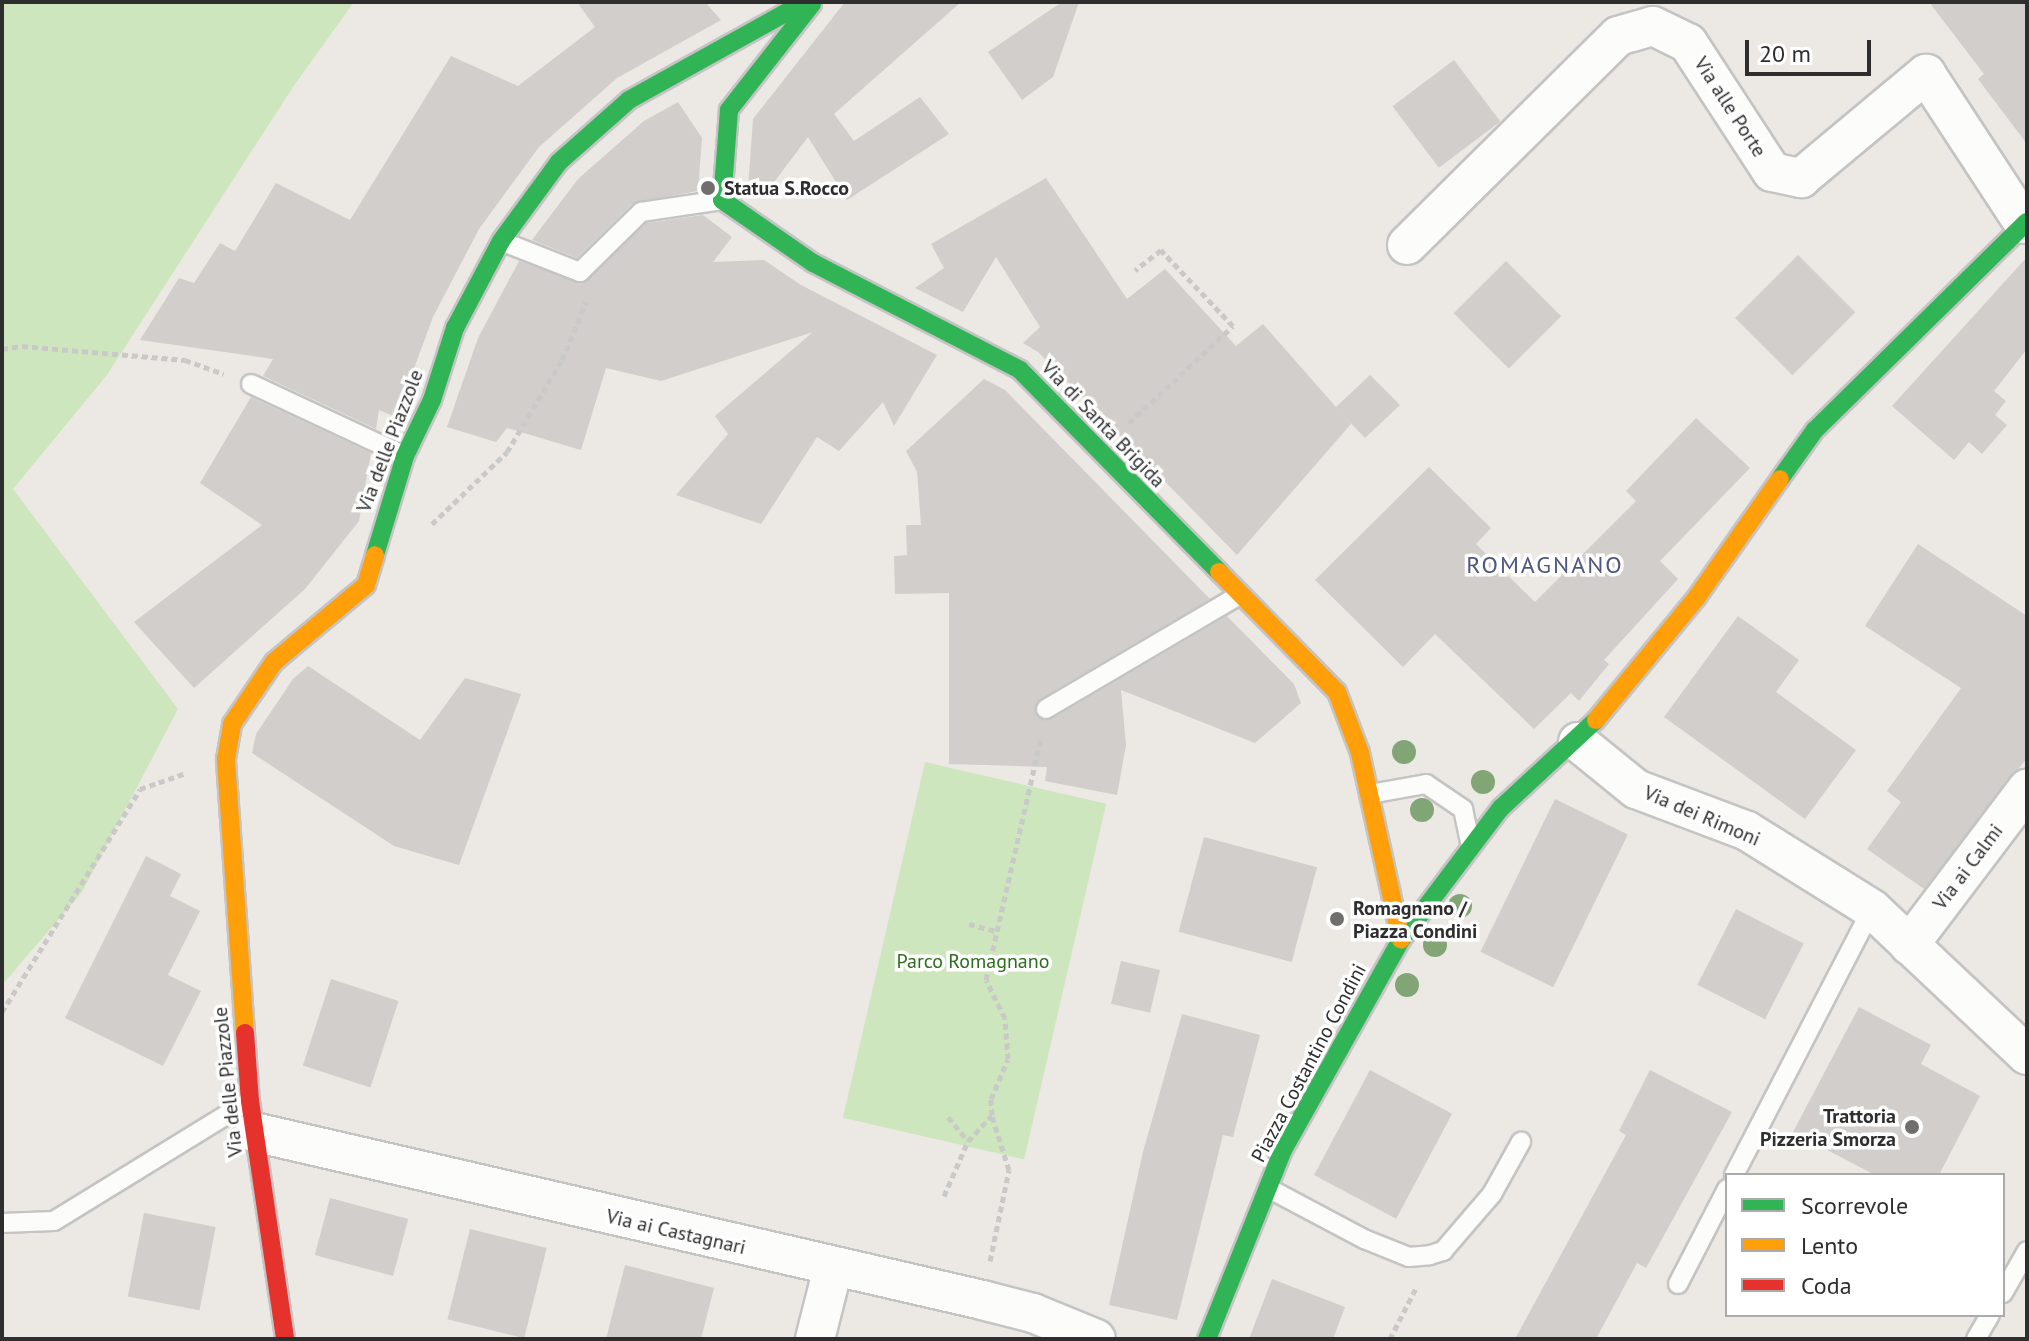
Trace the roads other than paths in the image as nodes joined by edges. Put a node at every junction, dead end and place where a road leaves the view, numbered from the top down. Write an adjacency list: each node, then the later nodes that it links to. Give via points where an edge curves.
1 (805, 2): 5 (street, Via delle Piazzole, via 629,100 559,162)
2 (814, 2): 3 (street, via 729,110)
3 (722, 200): 5 (lane, via 641,212 580,272); 9 (street, Via di Santa Brigida, via 813,263 1020,370)
4 (2026, 223): 6 (street, Via alle Porte, via 1926,74 1801,178 1772,172 1688,43 1653,26 1618,36); 11 (street, Via alle Porte, via 1815,430 1697,597)
5 (501, 241): 8 (street, Via delle Piazzole, via 455,328 432,400)
6 (1407, 245)
7 (251, 384): 8 (lane)
8 (405, 456): 19 (street, Via delle Piazzole, via 366,585 274,662 232,724 226,759)
9 (1238, 596): 10 (lane); 13 (street, Via di Santa Brigida, via 1337,692)
10 (1046, 709)
11 (1578, 742): 14 (street, Piazza Costantino Condini, via 1501,808); 15 (street, Via dei Rimoni, via 1636,789 1747,831)
12 (2027, 789): 17 (street, Via ai Calmi)
13 (1370, 794): 14 (lane, via 1426,784 1463,809); 16 (street)
14 (1471, 848): 16 (street, Piazza Costantino Condini)
15 (1872, 909): 17 (street, Via dei Rimoni); 21 (lane)
16 (1401, 940): 22 (street, Piazza Costantino Condini, via 1283,1150)
17 (1909, 945): 18 (street, Via dei Rimoni)
18 (2027, 1055)
19 (252, 1116): 24 (lane, via 54,1221); 26 (street, Via ai Castagnari); 30 (street, Via delle Piazzole)
20 (1521, 1142): 22 (lane, via 1492,1194 1443,1251 1430,1255 1409,1257 1364,1239)
21 (1735, 1173)
22 (1268, 1188): 33 (street, Piazza Costantino Condini)
23 (1725, 1193): 27 (lane)
24 (2, 1223)
25 (2027, 1251): 28 (lane)
26 (833, 1268): 31 (street); 32 (street, Via ai Castagnari, via 1033,1313)
27 (1678, 1284)
28 (2005, 1290)
29 (1989, 1317): 34 (lane)
30 (285, 1339)
31 (815, 1339)
32 (1096, 1339)
33 (1207, 1339)
34 (1976, 1339)

